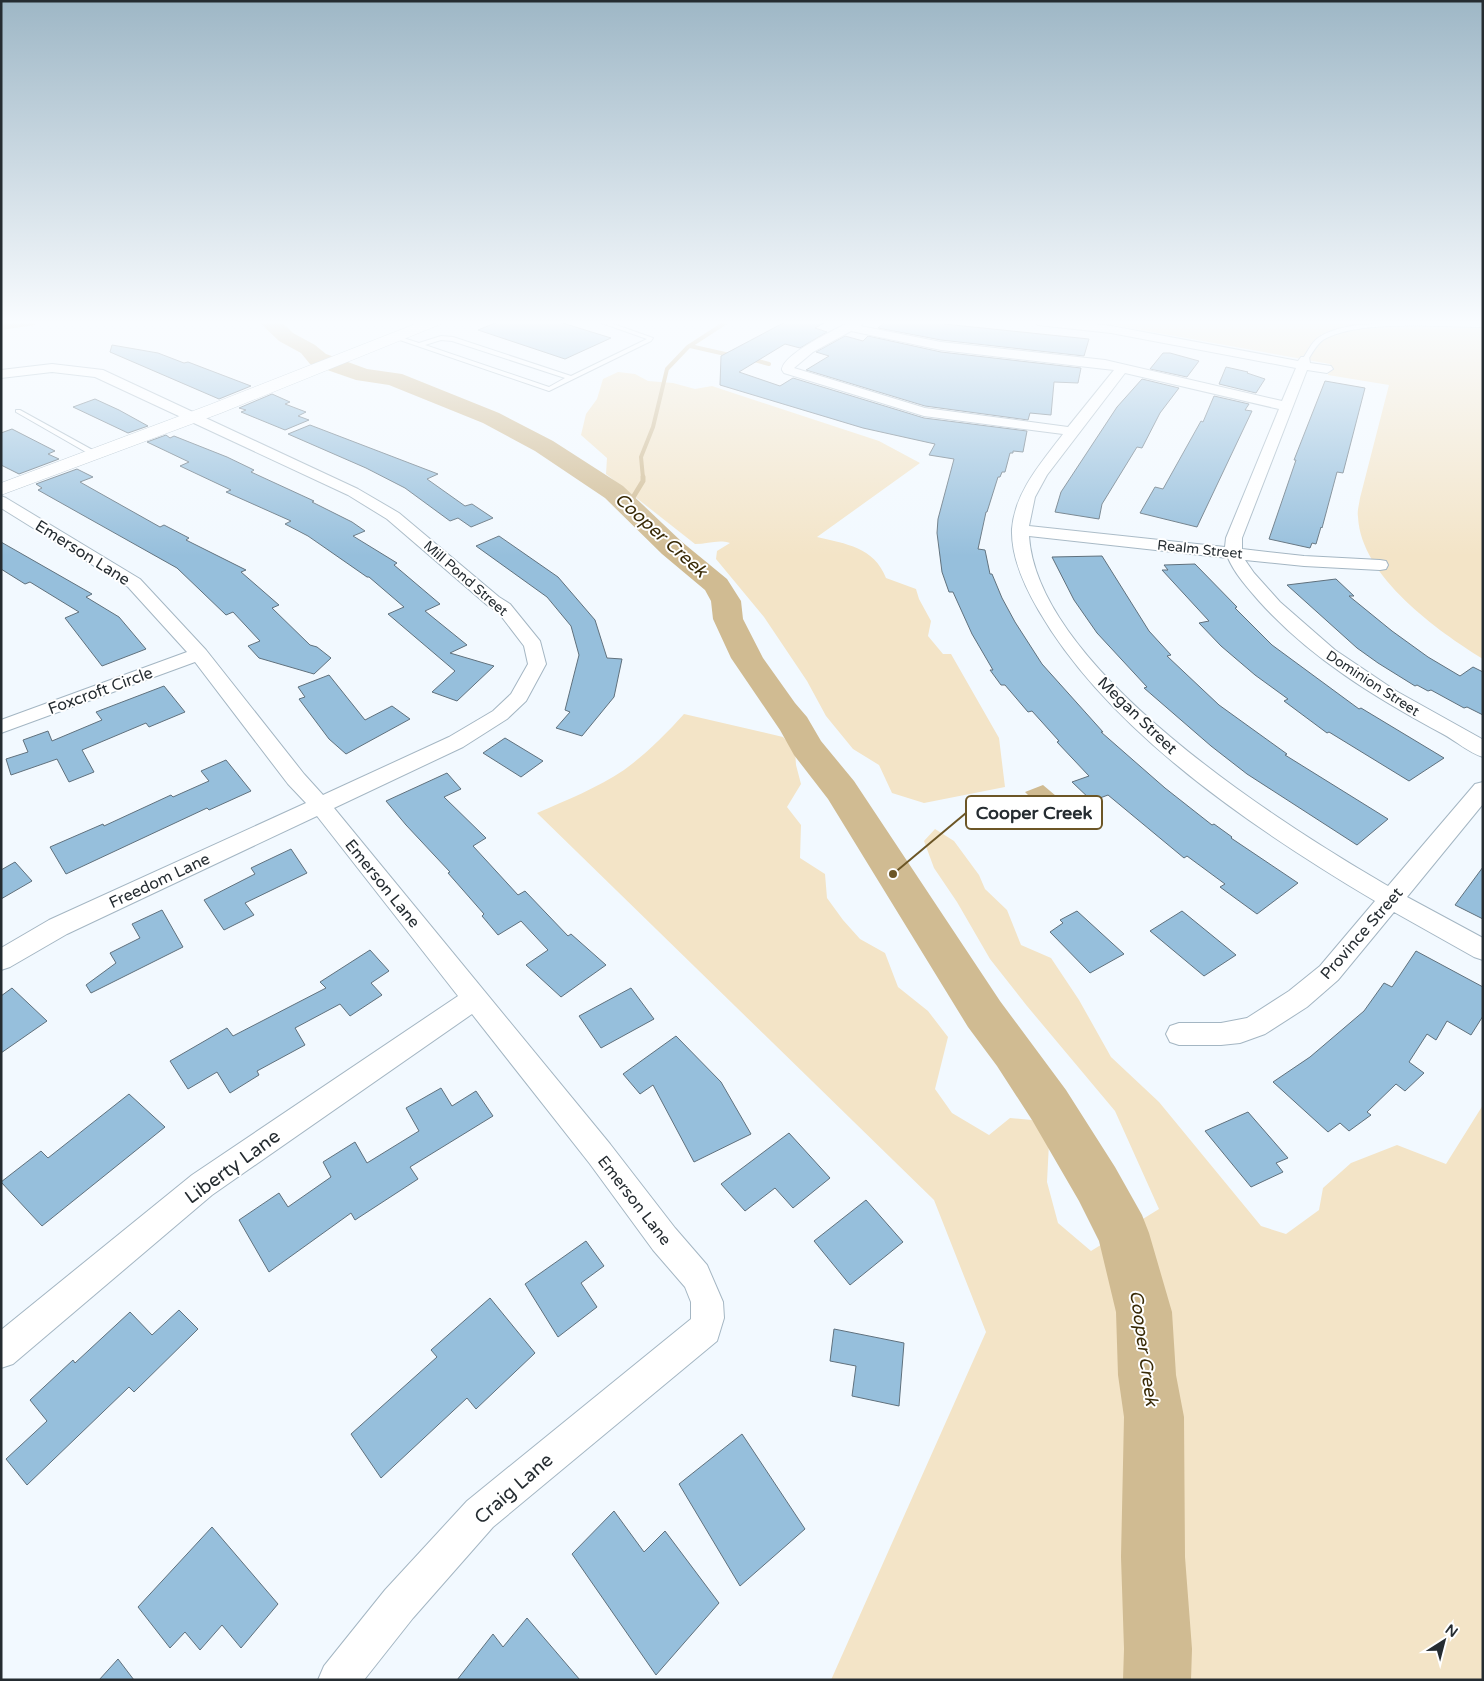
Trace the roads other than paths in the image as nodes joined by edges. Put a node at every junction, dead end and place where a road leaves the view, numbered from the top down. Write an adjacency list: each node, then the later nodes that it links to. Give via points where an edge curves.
1 (155, 399): 9 (street, Mill Pond Street)
2 (237, 399): 9 (street)
3 (881, 399): 10 (street, via 924,412)
4 (1097, 399): 10 (street, Megan Street)
5 (1254, 399): 7 (street)
6 (1289, 399): 7 (street)
7 (1286, 406): 15 (street, via 1234,538)
8 (18, 411): 11 (lane)
9 (193, 417): 11 (street); 21 (street, Mill Pond Street, via 369,500 504,608 533,645 537,664 519,697 500,715 456,742)
10 (1072, 432): 14 (street, Megan Street, via 1025,502)
11 (94, 453): 12 (street)
12 (1, 489)
13 (1, 501): 17 (street, Emerson Lane, via 134,583)
14 (1020, 530): 15 (street, Realm Street); 22 (street, Megan Street, via 1024,561 1031,580 1054,622 1105,686 1137,718 1206,778 1264,820)
15 (1234, 553): 16 (street, Realm Street); 19 (street, Dominion Street, via 1264,596 1319,647 1392,698)
16 (1380, 565)
17 (199, 654): 18 (street, Foxcroft Circle); 21 (street, Emerson Lane)
18 (1, 727)
19 (1483, 750)
20 (1483, 789): 22 (street, Province Street)
21 (320, 805): 24 (street, Freedom Lane, via 58,927); 25 (street, Emerson Lane)
22 (1392, 900): 23 (street, Megan Street); 26 (street, Province Street, via 1329,973 1298,999 1256,1026 1221,1034)
23 (1483, 950)
24 (1, 960)
25 (476, 998): 27 (street, Emerson Lane, via 696,1276 707,1302); 28 (street, Liberty Lane, via 202,1185)
26 (1179, 1034)
27 (708, 1318): 29 (street, Craig Lane, via 704,1329 480,1514 399,1604)
28 (1, 1352)
29 (338, 1680)

